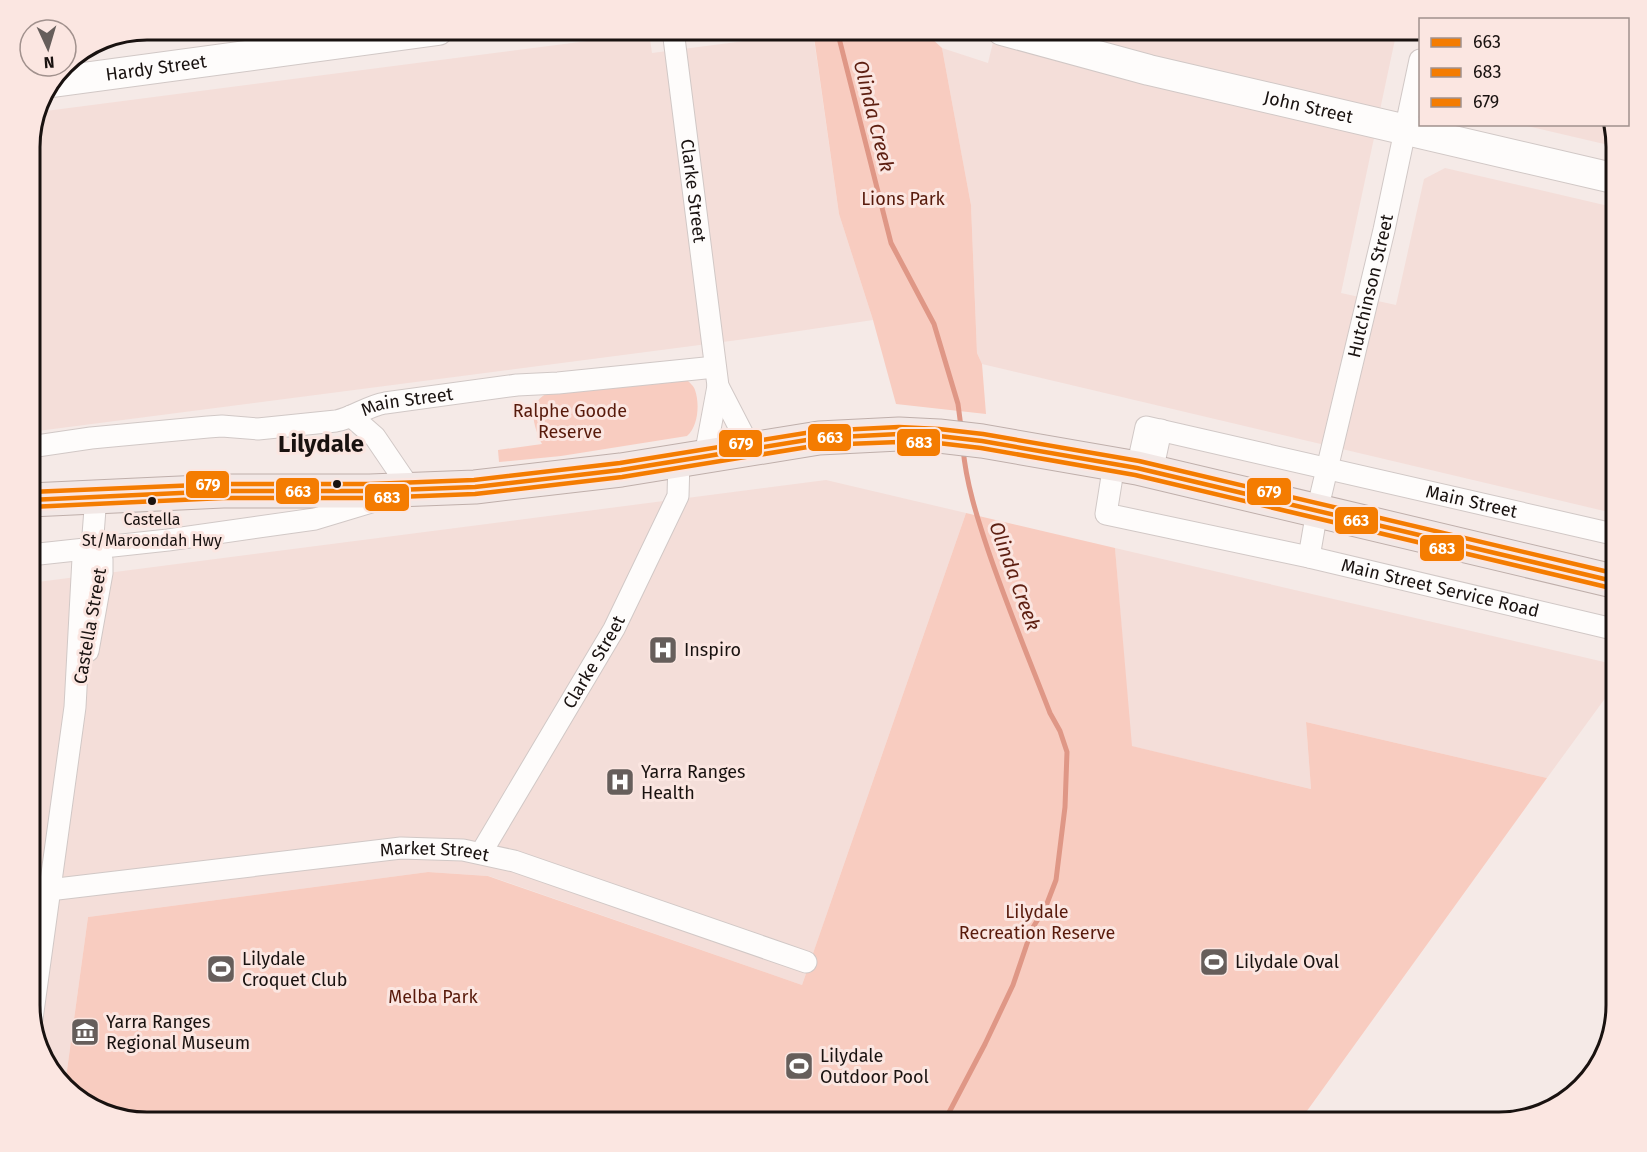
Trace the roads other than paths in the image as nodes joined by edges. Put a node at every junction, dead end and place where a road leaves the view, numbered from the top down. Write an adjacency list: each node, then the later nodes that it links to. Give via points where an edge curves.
1 (364, 40): 5 (main road, Hardy Street)
2 (673, 40): 8 (street, Clarke Street)
3 (1039, 40): 6 (main road, John Street)
4 (1419, 65): 6 (street, Hutchinson Street)
5 (64, 80)
6 (1406, 130): 7 (main road, John Street); 14 (street, Hutchinson Street)
7 (1606, 176)
8 (716, 377): 9 (street, Main Street, via 518,385 384,403); 11 (street, Clarke Street); 12 (street, Clarke Street)
9 (351, 416): 10 (street, Main Street, via 258,429 215,427); 15 (street, via 375,438)
10 (41, 445)
11 (750, 448): 12 (highway); 13 (highway, via 879,433 939,436)
12 (692, 458): 15 (highway, via 524,483); 25 (street, Clarke Street, via 678,496 614,629)
13 (1135, 468): 14 (street, via 1146,427); 18 (highway); 22 (street, via 1106,514)
14 (1327, 470): 18 (street, Hutchinson Street); 19 (street, Main Street)
15 (411, 490): 16 (highway); 20 (street, via 315,519)
16 (96, 496): 17 (highway); 20 (street, Castella Street)
17 (41, 499)
18 (1317, 511): 22 (street); 23 (highway)
19 (1606, 533)
20 (92, 548): 21 (street); 26 (street, Castella Street, via 83,558 75,707)
21 (41, 554)
22 (1309, 557): 24 (street, Main Street Service Road)
23 (1606, 579)
24 (1606, 627)
25 (481, 853): 26 (street, Market Street, via 401,848); 28 (street, Market Street, via 527,865)
26 (49, 890): 27 (street, Castella Street)
27 (41, 951)
28 (806, 962)

